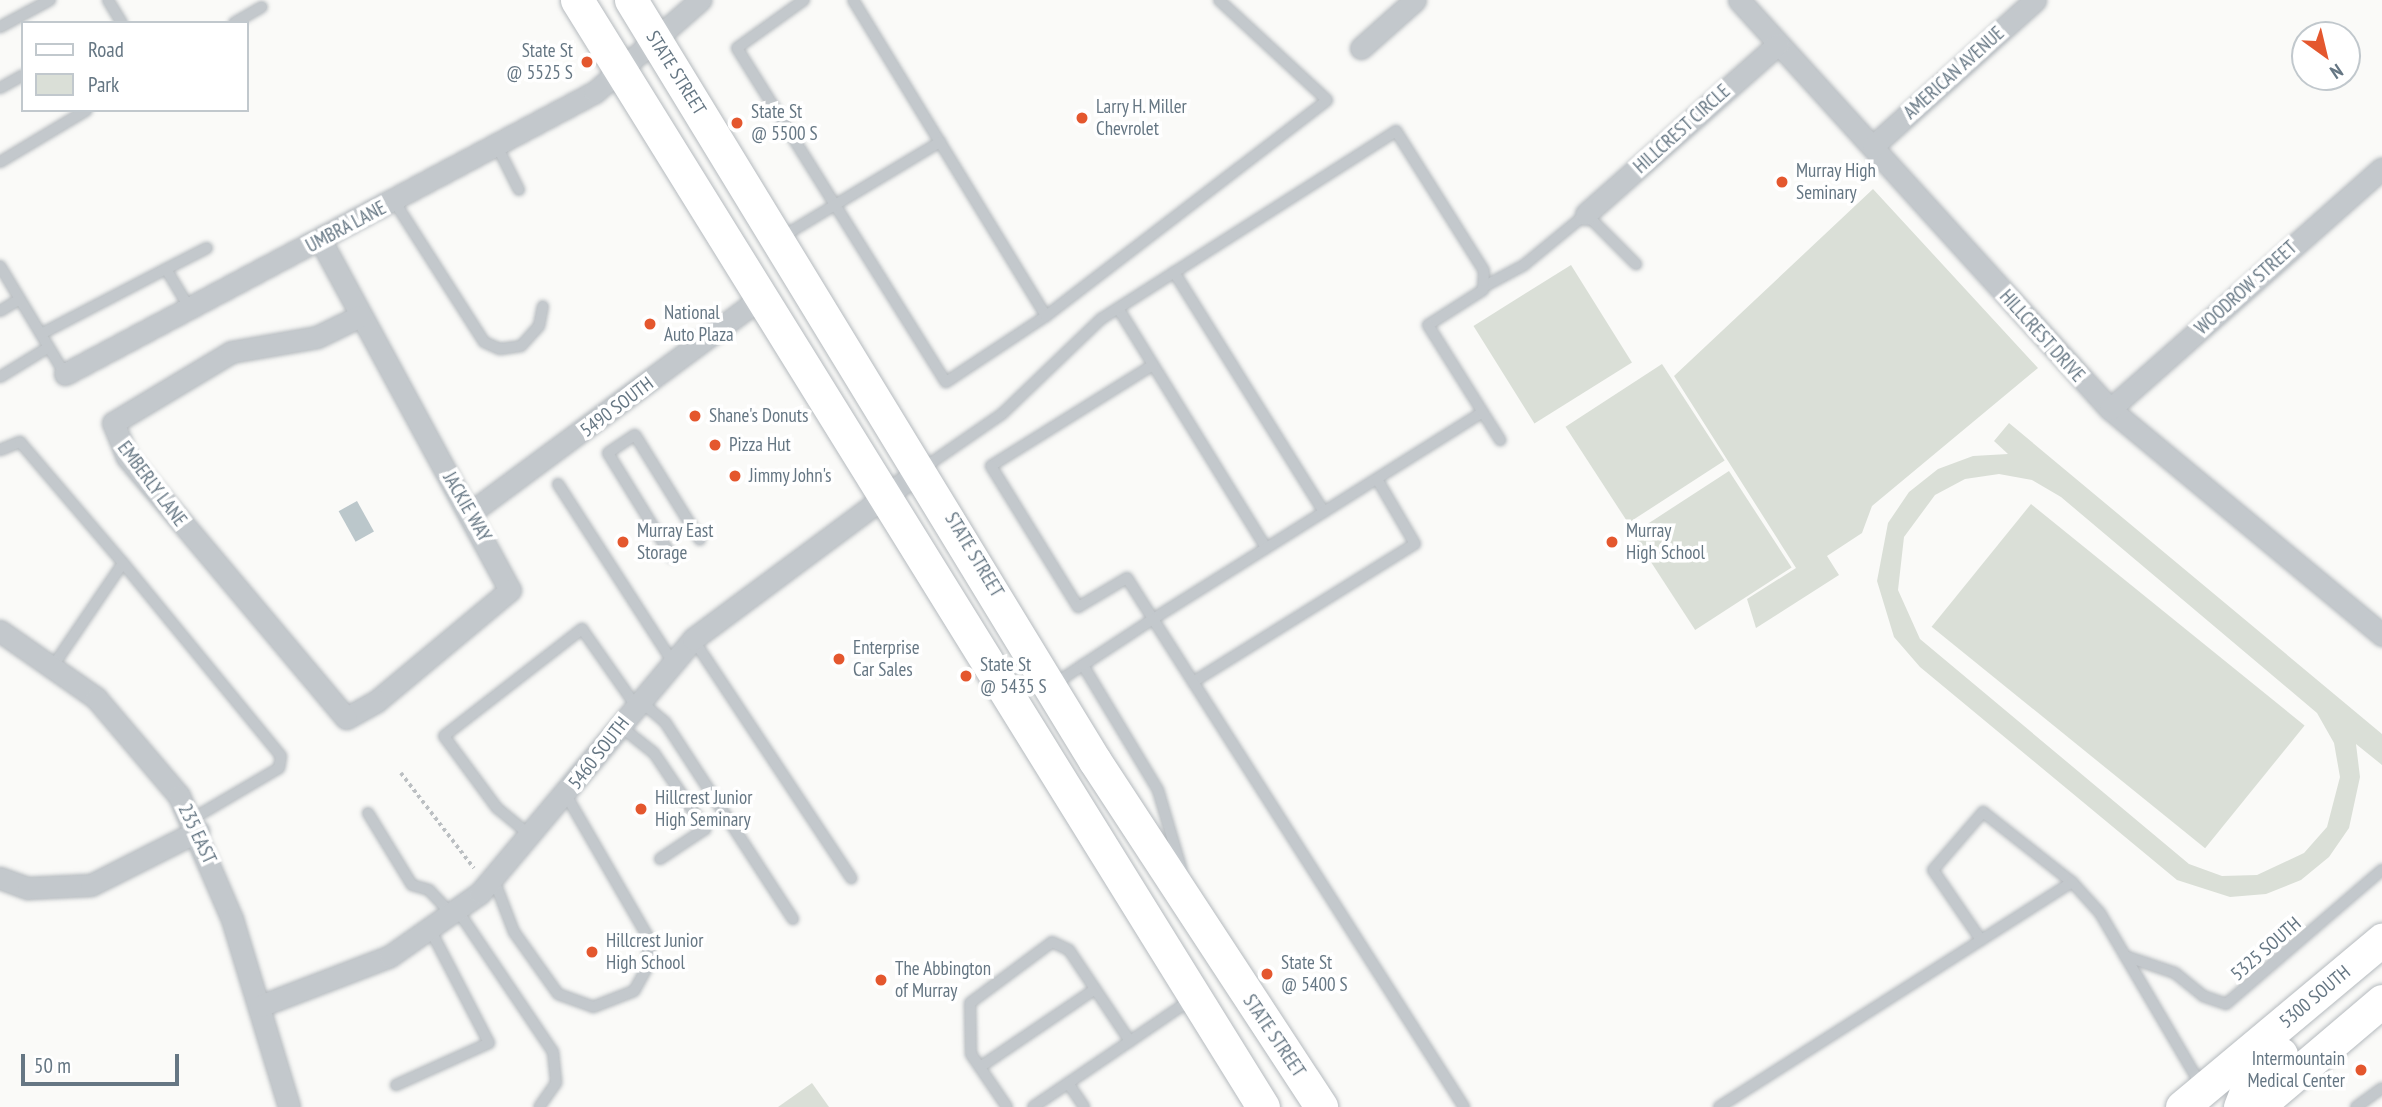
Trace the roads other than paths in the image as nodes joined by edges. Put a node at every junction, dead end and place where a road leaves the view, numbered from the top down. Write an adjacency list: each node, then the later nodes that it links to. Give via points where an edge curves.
1 (50, 0): 15 (lane)
2 (108, 0): 13 (lane)
3 (578, 0): 19 (main road)
4 (631, 0): 16 (main road, STATE STREET)
5 (700, 0): 16 (street, UMBRA LANE)
6 (804, 0): 30 (lane, via 737,48)
7 (853, 0): 23 (lane)
8 (1219, 0): 47 (lane, via 1327,100)
9 (1415, 0): 18 (street)
10 (1739, 0): 17 (street, HILLCREST DRIVE)
11 (2035, 0): 25 (street, AMERICAN AVENUE)
12 (262, 6): 14 (lane)
13 (118, 21)
14 (237, 21)
15 (0, 27)
16 (656, 41): 19 (street, UMBRA LANE); 32 (main road, STATE STREET)
17 (1778, 44): 25 (street, HILLCREST DRIVE); 31 (street, HILLCREST CIRCLE)
18 (1361, 48)
19 (622, 71): 24 (street, UMBRA LANE); 40 (main road)
20 (21, 76): 21 (lane)
21 (0, 88)
22 (84, 112): 26 (lane)
23 (940, 142): 30 (lane); 47 (lane)
24 (498, 146): 28 (lane); 29 (street, UMBRA LANE)
25 (1873, 146): 53 (street, HILLCREST DRIVE)
26 (0, 162)
27 (2382, 168): 53 (street, WOODROW STREET)
28 (519, 190)
29 (394, 201): 33 (street, UMBRA LANE); 42 (lane, via 484,342 500,349 521,346 539,326)
30 (837, 204): 32 (lane); 47 (lane, via 946,382)
31 (1587, 214): 35 (lane); 39 (lane, via 1524,265)
32 (779, 239): 57 (main road, STATE STREET)
33 (321, 241): 44 (street, UMBRA LANE); 46 (street, JACKIE WAY)
34 (207, 248): 37 (lane)
35 (1636, 264)
36 (0, 266): 41 (lane)
37 (166, 269): 44 (lane); 48 (lane)
38 (1174, 272): 39 (lane, via 1396,131 1484,271); 43 (lane); 61 (lane)
39 (1483, 287): 54 (lane, via 1428,325)
40 (762, 297): 60 (main road); 62 (street, 5490 SOUTH)
41 (20, 299): 45 (lane); 48 (lane)
42 (543, 306)
43 (1118, 308): 50 (lane); 57 (lane, via 1002,414)
44 (190, 309): 51 (street, UMBRA LANE)
45 (0, 311)
46 (360, 316): 62 (street, JACKIE WAY); 77 (street, EMBERLY LANE, via 317,337 231,352 113,423 127,457)
47 (1046, 316)
48 (41, 334): 49 (lane)
49 (49, 347): 51 (lane); 52 (lane)
50 (1153, 365): 64 (lane); 67 (lane, via 991,466 1078,607 1127,578)
51 (65, 374)
52 (0, 377)
53 (2110, 409): 69 (street, HILLCREST DRIVE)
54 (1482, 413): 55 (lane); 58 (lane)
55 (1500, 440)
56 (0, 450): 66 (lane, via 20,442)
57 (922, 469): 60 (street, 5460 SOUTH); 75 (main road, STATE STREET)
58 (1377, 479): 61 (lane); 74 (lane, via 1415,544)
59 (558, 484): 71 (lane)
60 (885, 496): 70 (street, 5460 SOUTH); 98 (main road)
61 (1324, 512): 64 (lane)
62 (470, 513): 77 (street, JACKIE WAY, via 510,590 377,701)
63 (701, 540): 65 (lane, via 635,435 608,453)
64 (1266, 548): 67 (lane)
65 (672, 557)
66 (123, 563): 72 (lane); 81 (lane, via 281,756 279,768)
67 (1153, 619): 73 (lane); 74 (lane)
68 (0, 631): 72 (street, 235 EAST)
69 (2382, 635)
70 (693, 639): 71 (street, 5460 SOUTH); 87 (lane)
71 (672, 661): 76 (street, 5460 SOUTH)
72 (53, 666): 81 (street, 235 EAST, via 130,732)
73 (1083, 666): 75 (lane); 90 (lane, via 1158,790)
74 (1193, 682): 114 (lane)
75 (1050, 686): 90 (main road, STATE STREET)
76 (638, 704): 78 (street, 5460 SOUTH); 82 (lane, via 582,629 444,736 497,808); 91 (lane, via 665,722)
77 (346, 718)
78 (620, 726): 79 (street, 5460 SOUTH); 83 (lane, via 654,752 705,829)
79 (566, 795): 82 (street, 5460 SOUTH); 85 (lane, via 648,937 649,964 634,990 593,1007 558,994 514,932)
80 (368, 813): 89 (lane, via 412,885 429,890)
81 (195, 825): 86 (street, via 91,885 28,888); 100 (street, 235 EAST)
82 (533, 837): 85 (street, 5460 SOUTH)
83 (660, 859)
84 (2382, 870): 95 (lane, 5325 SOUTH, via 2226,1004 2203,996 2175,973)
85 (485, 875): 89 (street, 5460 SOUTH)
86 (0, 878)
87 (851, 878)
88 (2072, 882): 93 (lane); 93 (lane, via 1983,812 1933,870); 95 (lane)
89 (455, 913): 92 (street, 5460 SOUTH); 108 (lane, via 553,1052 556,1083)
90 (1196, 918): 113 (main road, STATE STREET)
91 (793, 919)
92 (431, 932): 100 (street, 5460 SOUTH, via 346,976); 104 (lane, via 488,1043)
93 (1981, 940): 115 (lane)
94 (2382, 940): 106 (main road, 5300 SOUTH)
95 (2125, 956): 106 (lane)
96 (2382, 969): 116 (main road, via 2250,1081)
97 (1095, 989): 101 (lane); 102 (lane); 102 (lane, via 1069,950 1052,942 970,1003 966,1022)
98 (1197, 995): 101 (lane); 112 (main road)
99 (2382, 1001): 117 (main road)
100 (260, 1006): 107 (street, 235 EAST)
101 (1130, 1041): 103 (lane)
102 (979, 1067): 109 (lane)
103 (1068, 1083): 110 (lane); 111 (lane)
104 (396, 1085)
105 (2382, 1088): 118 (lane)
106 (2194, 1102)
107 (289, 1107)
108 (539, 1107)
109 (1007, 1107)
110 (1033, 1107)
111 (1084, 1107)
112 (1263, 1107)
113 (1321, 1107)
114 (1464, 1107)
115 (1719, 1107)
116 (2240, 1107)
117 (2256, 1107)
118 (2356, 1107)

